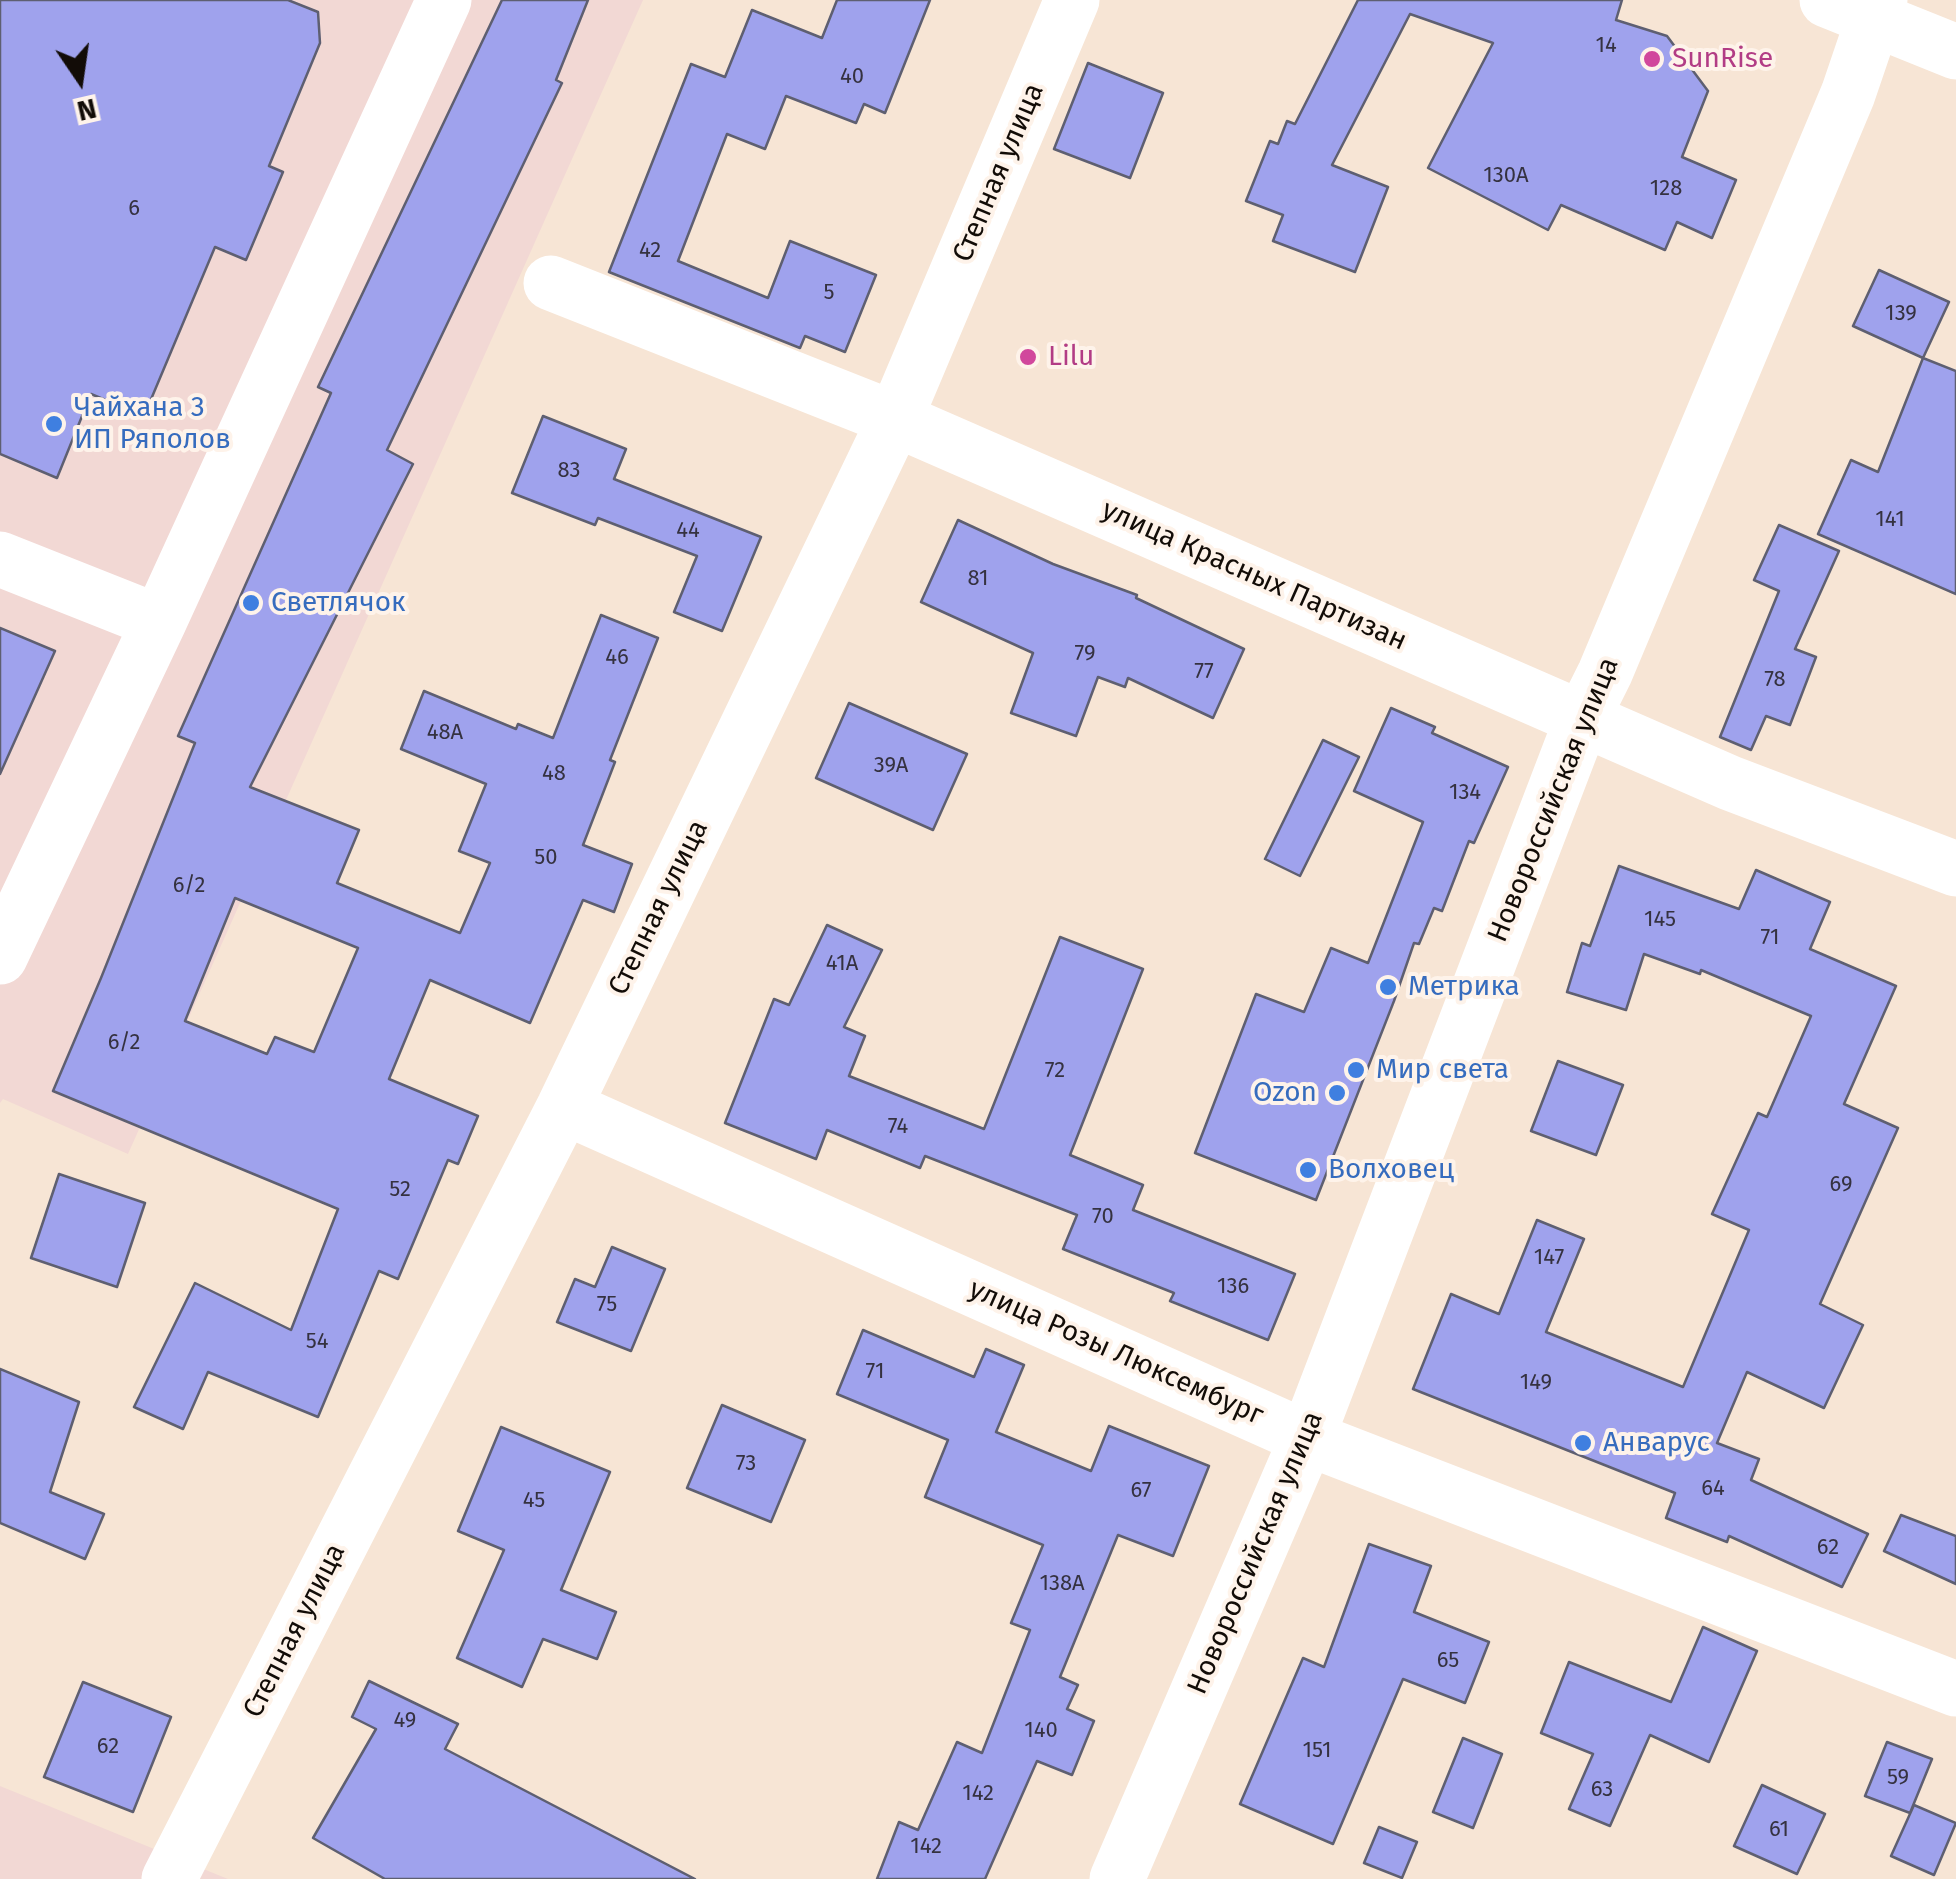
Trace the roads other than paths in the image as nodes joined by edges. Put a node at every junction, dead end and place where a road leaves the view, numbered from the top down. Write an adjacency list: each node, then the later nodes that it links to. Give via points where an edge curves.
1 (444, 0): 8 (street)
2 (1072, 0): 6 (street, Степная улица)
3 (1860, 6): 4 (street); 9 (street, Новороссийская улица, via 1848,94)
4 (1956, 52)
5 (551, 283): 6 (street, улица Красных Партизан)
6 (895, 419): 9 (street, улица Красных Партизан); 12 (street, Степная улица)
7 (0, 558): 8 (street)
8 (159, 622): 11 (street)
9 (1582, 719): 10 (street, улица Красных Партизан); 13 (street, Новороссийская улица)
10 (1956, 869)
11 (0, 958)
12 (564, 1107): 13 (street, улица Розы Люксембург); 15 (street, Степная улица)
13 (1307, 1438): 14 (street, улица Розы Люксембург); 16 (street, Новороссийская улица)
14 (1956, 1689)
15 (169, 1879)
16 (1118, 1879)

